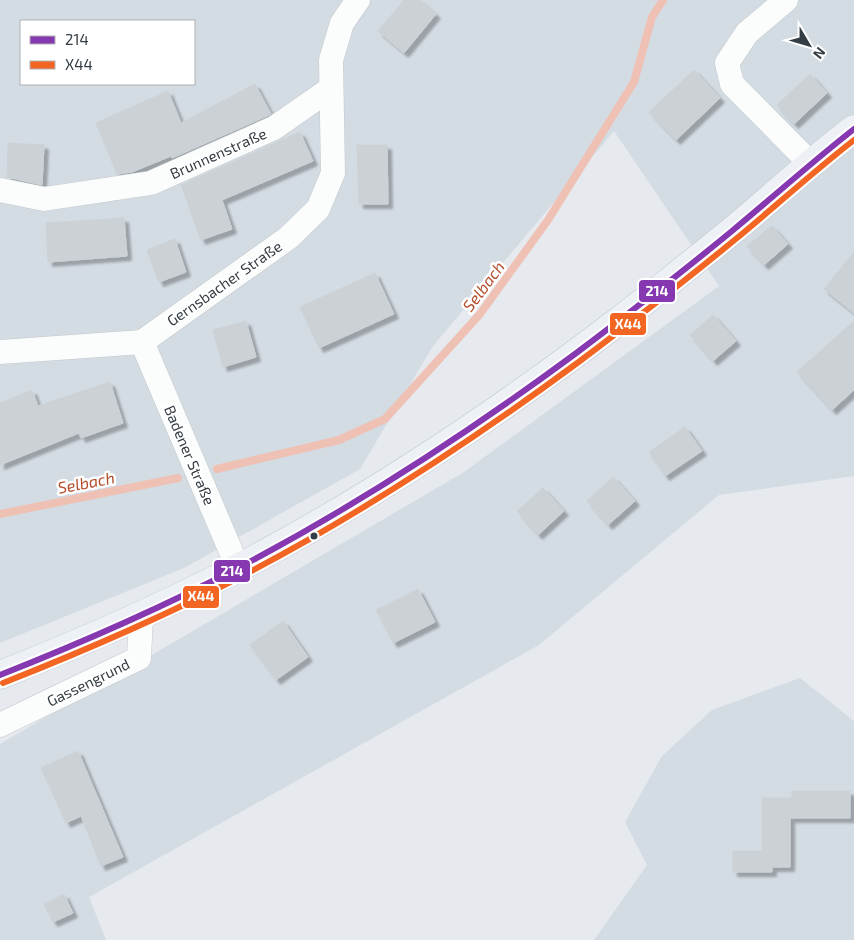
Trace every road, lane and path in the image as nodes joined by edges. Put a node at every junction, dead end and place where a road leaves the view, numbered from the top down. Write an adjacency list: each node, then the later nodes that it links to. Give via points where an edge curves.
1 (358, 0): 3 (street, via 340,29 331,60)
2 (786, 0): 5 (street, via 747,32 727,63 732,84)
3 (330, 89): 6 (street, Brunnenstraße, via 274,128 151,183 44,199); 7 (street, Gernsbacher Straße, via 333,173 318,209 288,238)
4 (854, 129): 5 (main road)
5 (810, 163): 9 (main road, via 734,230 619,321 462,434 367,494)
6 (0, 190)
7 (142, 342): 8 (street); 9 (street, Badener Straße)
8 (0, 352)
9 (238, 568): 10 (main road)
10 (141, 616): 11 (main road); 12 (street, Gassengrund, via 139,658)
11 (0, 676)
12 (0, 725)

